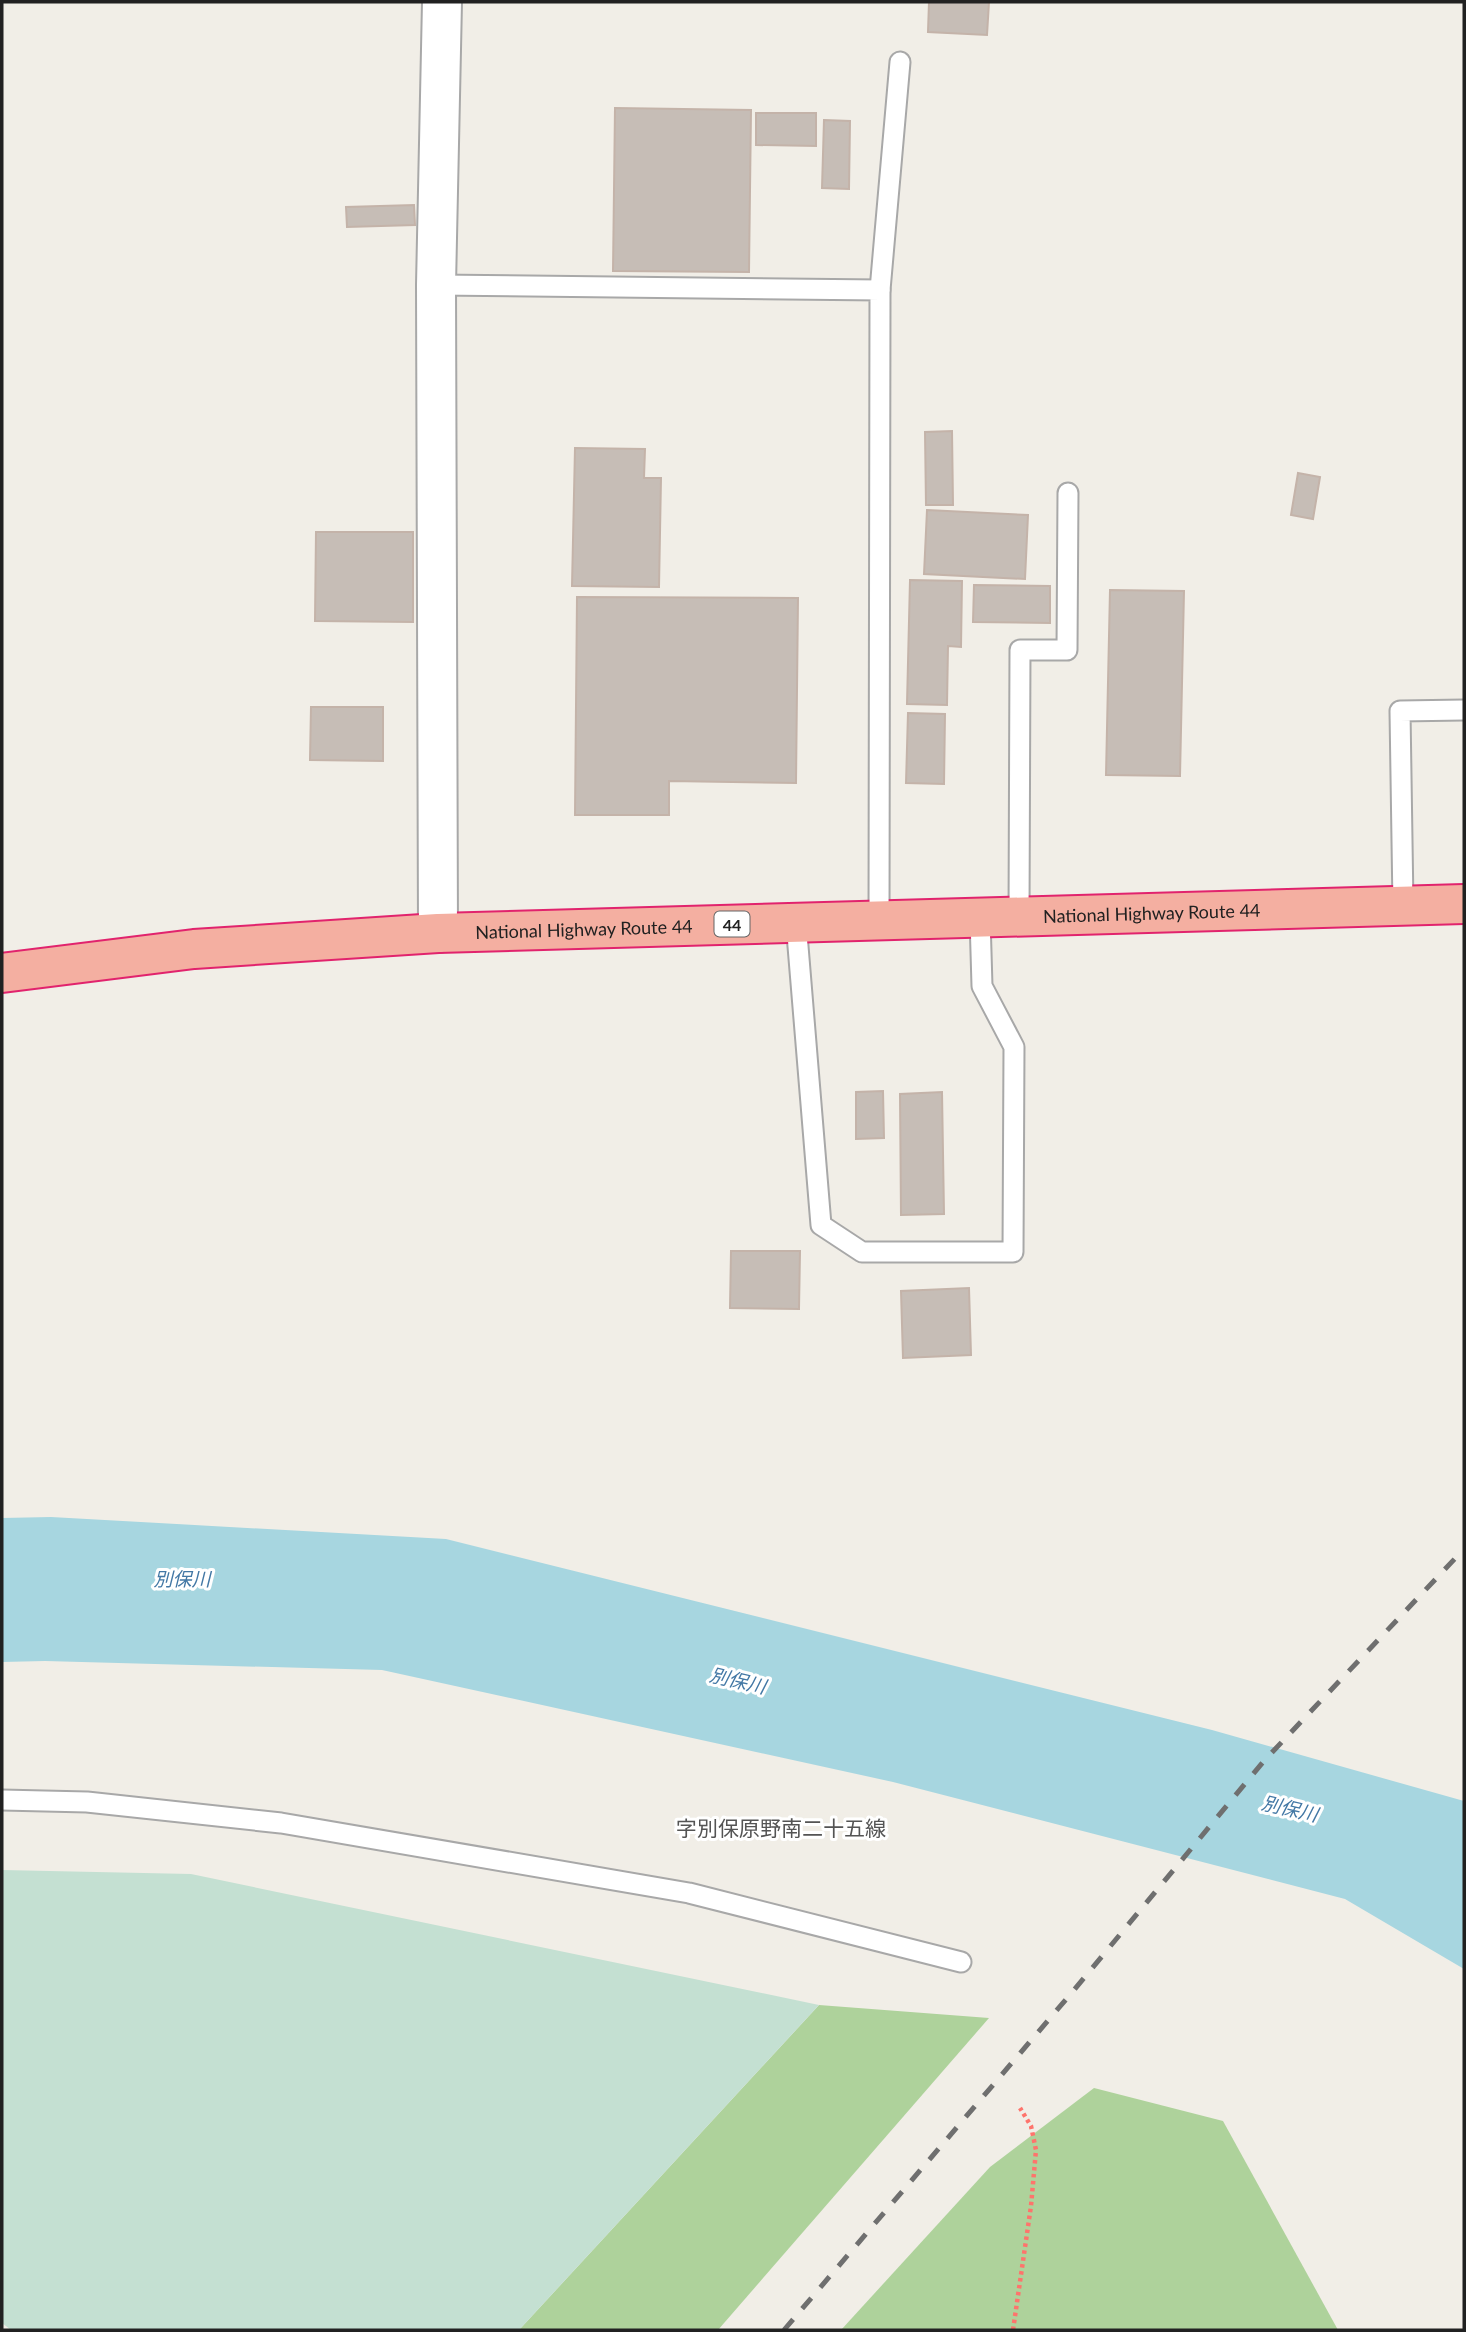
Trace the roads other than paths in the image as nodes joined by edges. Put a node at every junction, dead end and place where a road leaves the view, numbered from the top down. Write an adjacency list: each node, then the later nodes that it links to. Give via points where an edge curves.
1 (442, 2): 3 (street)
2 (900, 62): 4 (lane)
3 (436, 285): 4 (lane); 13 (street)
4 (880, 290): 11 (lane)
5 (1068, 493): 9 (lane, via 1067,650 1020,650)
6 (1464, 710): 8 (lane, via 1400,711)
7 (1464, 904): 8 (highway, National Highway Route 44 / 44)
8 (1403, 905): 9 (highway, National Highway Route 44 / 44)
9 (1019, 917): 10 (highway, National Highway Route 44 / 44)
10 (980, 918): 11 (highway, National Highway Route 44 / 44); 12 (lane, via 982,986 1014,1047 1013,1252 862,1252 821,1225)
11 (879, 920): 12 (highway, National Highway Route 44 / 44)
12 (796, 922): 13 (highway, National Highway Route 44 / 44)
13 (438, 933): 14 (highway, National Highway Route 44 / 44, via 194,949)
14 (2, 973)
15 (2, 1800): 16 (lane, via 88,1802 281,1823 689,1894)
16 (961, 1962)

